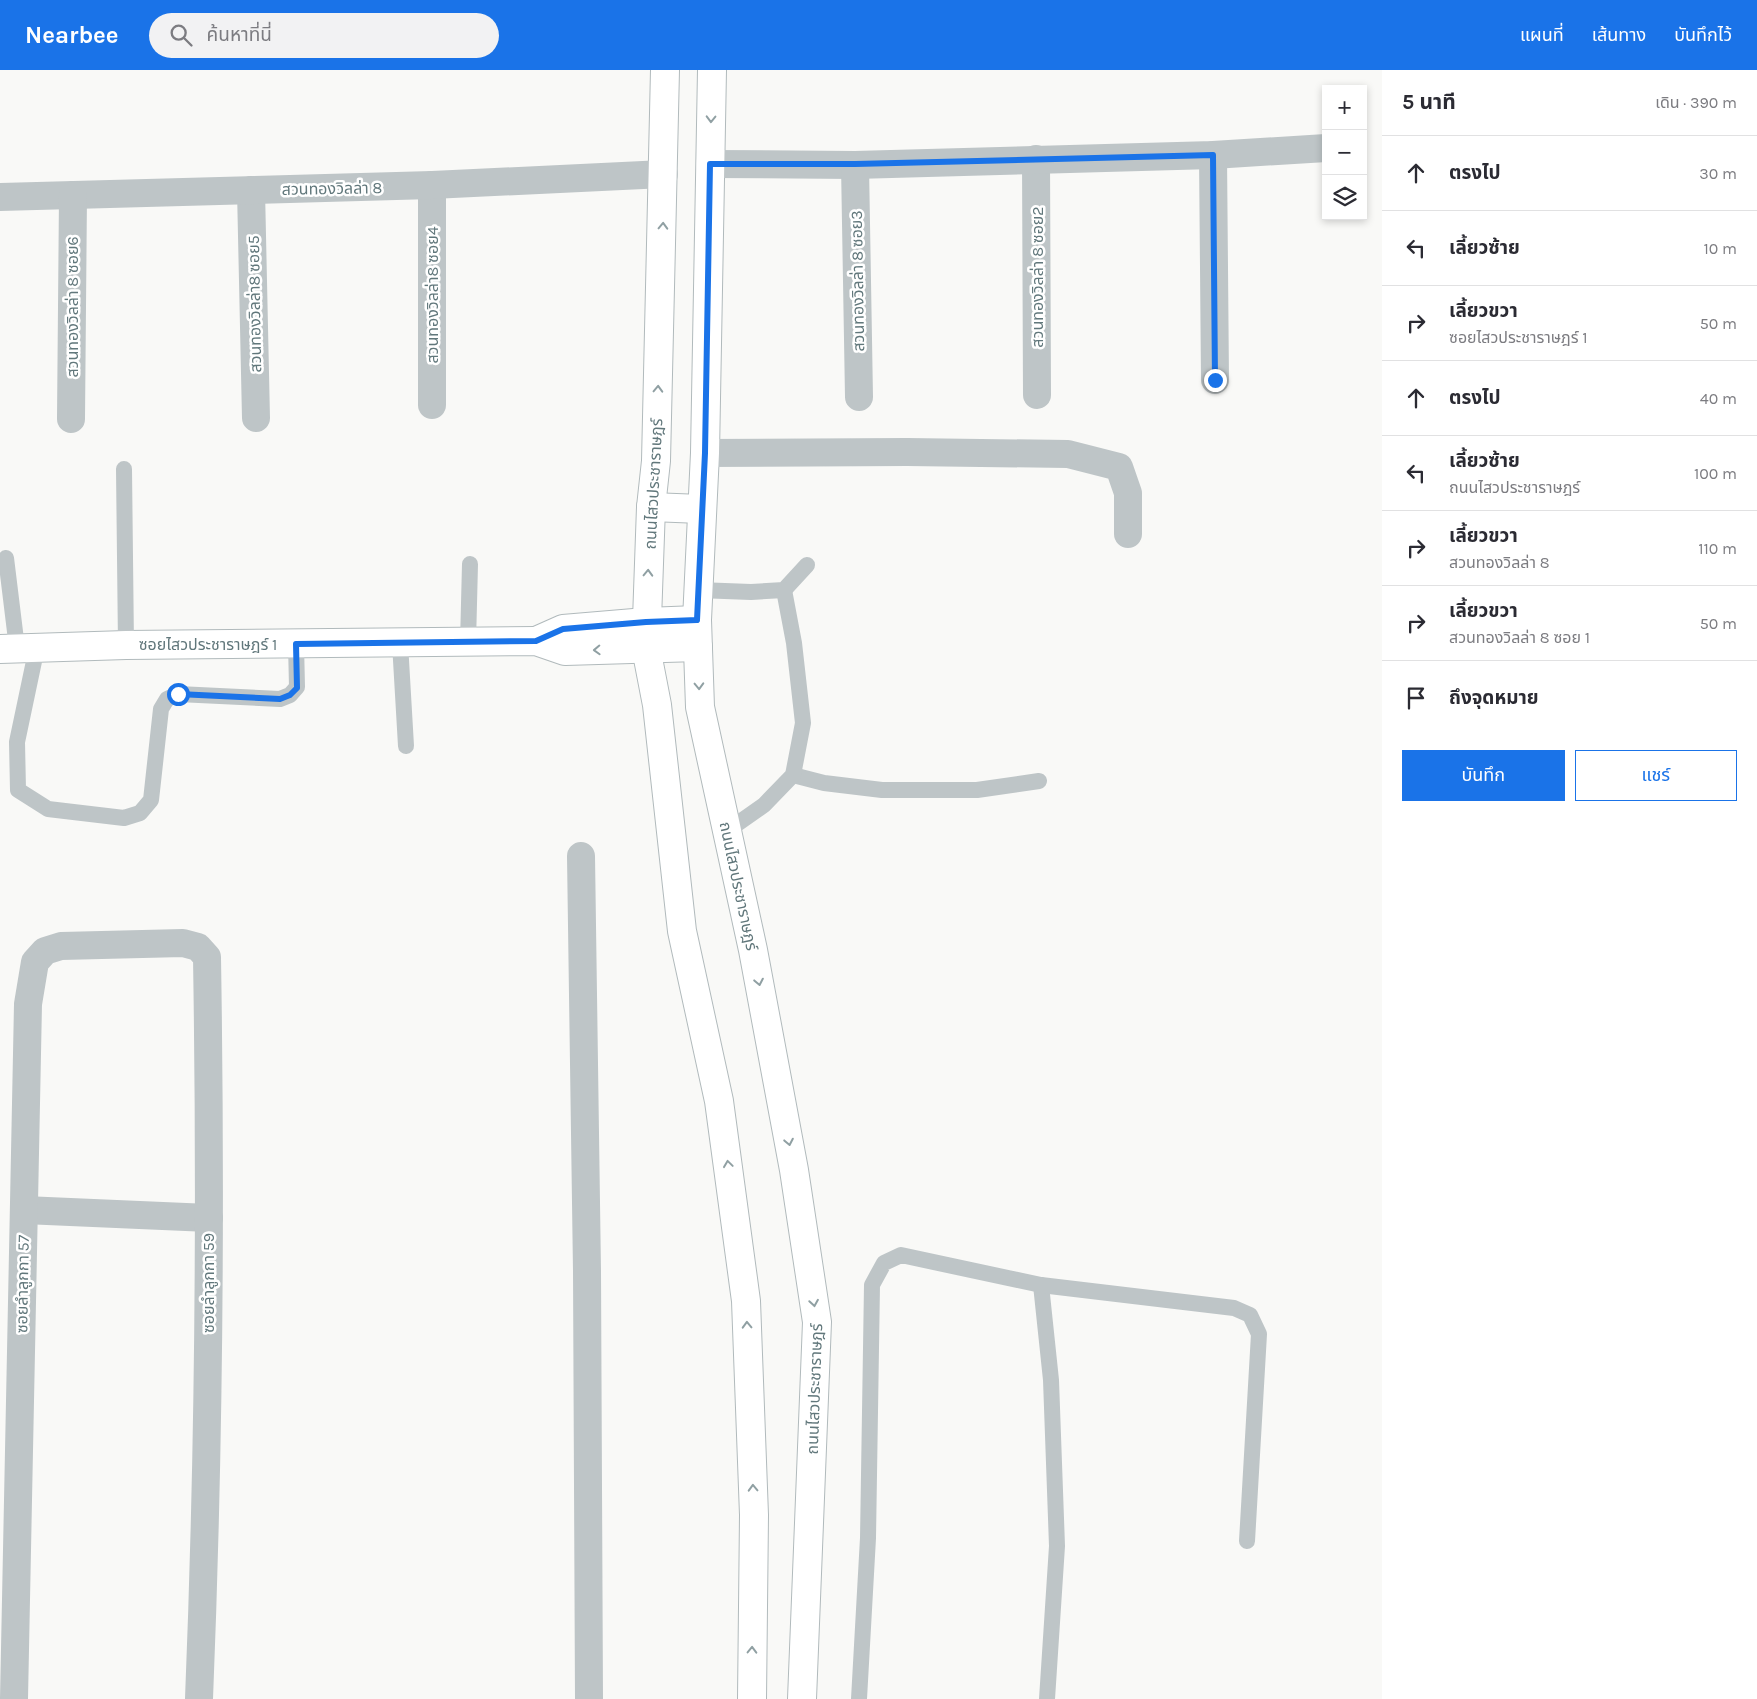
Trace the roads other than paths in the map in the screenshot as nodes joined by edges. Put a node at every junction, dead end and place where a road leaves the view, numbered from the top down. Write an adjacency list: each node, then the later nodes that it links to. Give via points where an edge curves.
1 (666, 70): 8 (main road, ถนนไสวประชาราษฎร์)
2 (712, 70): 6 (main road, ถนนไสวประชาราษฎร์, one-way to 6)
3 (1322, 148): 4 (street)
4 (1213, 155): 5 (street); 13 (street)
5 (1036, 159): 7 (street); 14 (street, สวนทองวิลล่า 8 ซอย2)
6 (710, 164): 7 (street); 19 (main road, ถนนไสวประชาราษฎร์)
7 (855, 164): 15 (street, สวนทองวิลล่า 8 ซอย3)
8 (664, 174): 9 (street, สวนทองวิลล่า 8); 21 (main road, ถนนไสวประชาราษฎร์, one-way to 8, via 656,461)
9 (432, 185): 10 (street, สวนทองวิลล่า 8); 16 (street, สวนทองวิลล่า8 ซอย4)
10 (251, 190): 11 (street, สวนทองวิลล่า 8); 17 (street, สวนทองวิลล่า8 ซอย5)
11 (73, 195): 12 (street, สวนทองวิลล่า 8); 18 (street, สวนทองวิลล่า 8 ซอย6)
12 (0, 197)
13 (1215, 380)
14 (1038, 394)
15 (859, 396)
16 (432, 405)
17 (256, 418)
18 (71, 419)
19 (705, 453): 22 (main road, ถนนไสวประชาราษฎร์); 23 (street, via 1068,454 1119,467 1128,493)
20 (124, 469): 34 (lane)
21 (651, 507): 22 (main road); 30 (main road, ถนนไสวประชาราษฎร์, one-way to 21)
22 (702, 508): 27 (main road, ถนนไสวประชาราษฎร์)
23 (1128, 534)
24 (6, 558): 36 (lane)
25 (470, 564): 32 (lane)
26 (807, 564): 28 (lane)
27 (698, 590): 28 (lane); 29 (main road, ถนนไสวประชาราษฎร์)
28 (784, 590): 38 (lane, via 803,723)
29 (697, 620): 30 (main road); 35 (main road, ถนนไสวประชาราษฎร์)
30 (646, 635): 32 (main road, ซอยไสวประชาราษฎร์ 1, via 563,629 536,641); 35 (main road); 50 (main road, ถนนไสวประชาราษฎร์, one-way to 30, via 754,1515 746,1301 719,1101 682,931)
31 (400, 643): 32 (main road, ซอยไสวประชาราษฎร์ 1); 33 (main road, ซอยไสวประชาราษฎร์ 1); 37 (lane)
32 (468, 643)
33 (296, 644): 34 (main road, ซอยไสวประชาราษฎร์ 1); 36 (lane, via 297,688 290,695 280,699 178,694 167,699 161,709 151,800 140,813 124,818 48,809 18,790)
34 (126, 645): 36 (main road, ซอยไสวประชาราษฎร์ 1)
35 (698, 647): 40 (main road, ถนนไสวประชาราษฎร์, one-way to 40, via 700,707)
36 (18, 648)
37 (406, 746)
38 (794, 775): 39 (lane, via 824,783 882,790 977,790); 40 (lane, via 764,806)
39 (1039, 781)
40 (727, 831): 51 (main road, ถนนไสวประชาราษฎร์, one-way to 51, via 794,1170 817,1322)
41 (581, 856): 49 (street)
42 (122, 944): 43 (street, ซอยลำลูกกา 57, via 61,946 45,951 35,962 28,1004); 44 (street, ซอยลำลูกกา 59, via 183,943 198,947 207,957)
43 (24, 1210): 44 (street); 47 (street, ซอยลำลูกกา 57)
44 (209, 1218): 48 (street, ซอยลำลูกกา 59)
45 (1041, 1285): 46 (lane, via 1234,1308 1250,1315 1259,1334); 52 (lane, via 901,1255 884,1264 872,1285 868,1538); 53 (lane, via 1051,1380 1057,1546)
46 (1247, 1541)
47 (9, 1691)
48 (199, 1699)
49 (589, 1699)
50 (752, 1699)
51 (802, 1699)
52 (859, 1699)
53 (1047, 1699)

